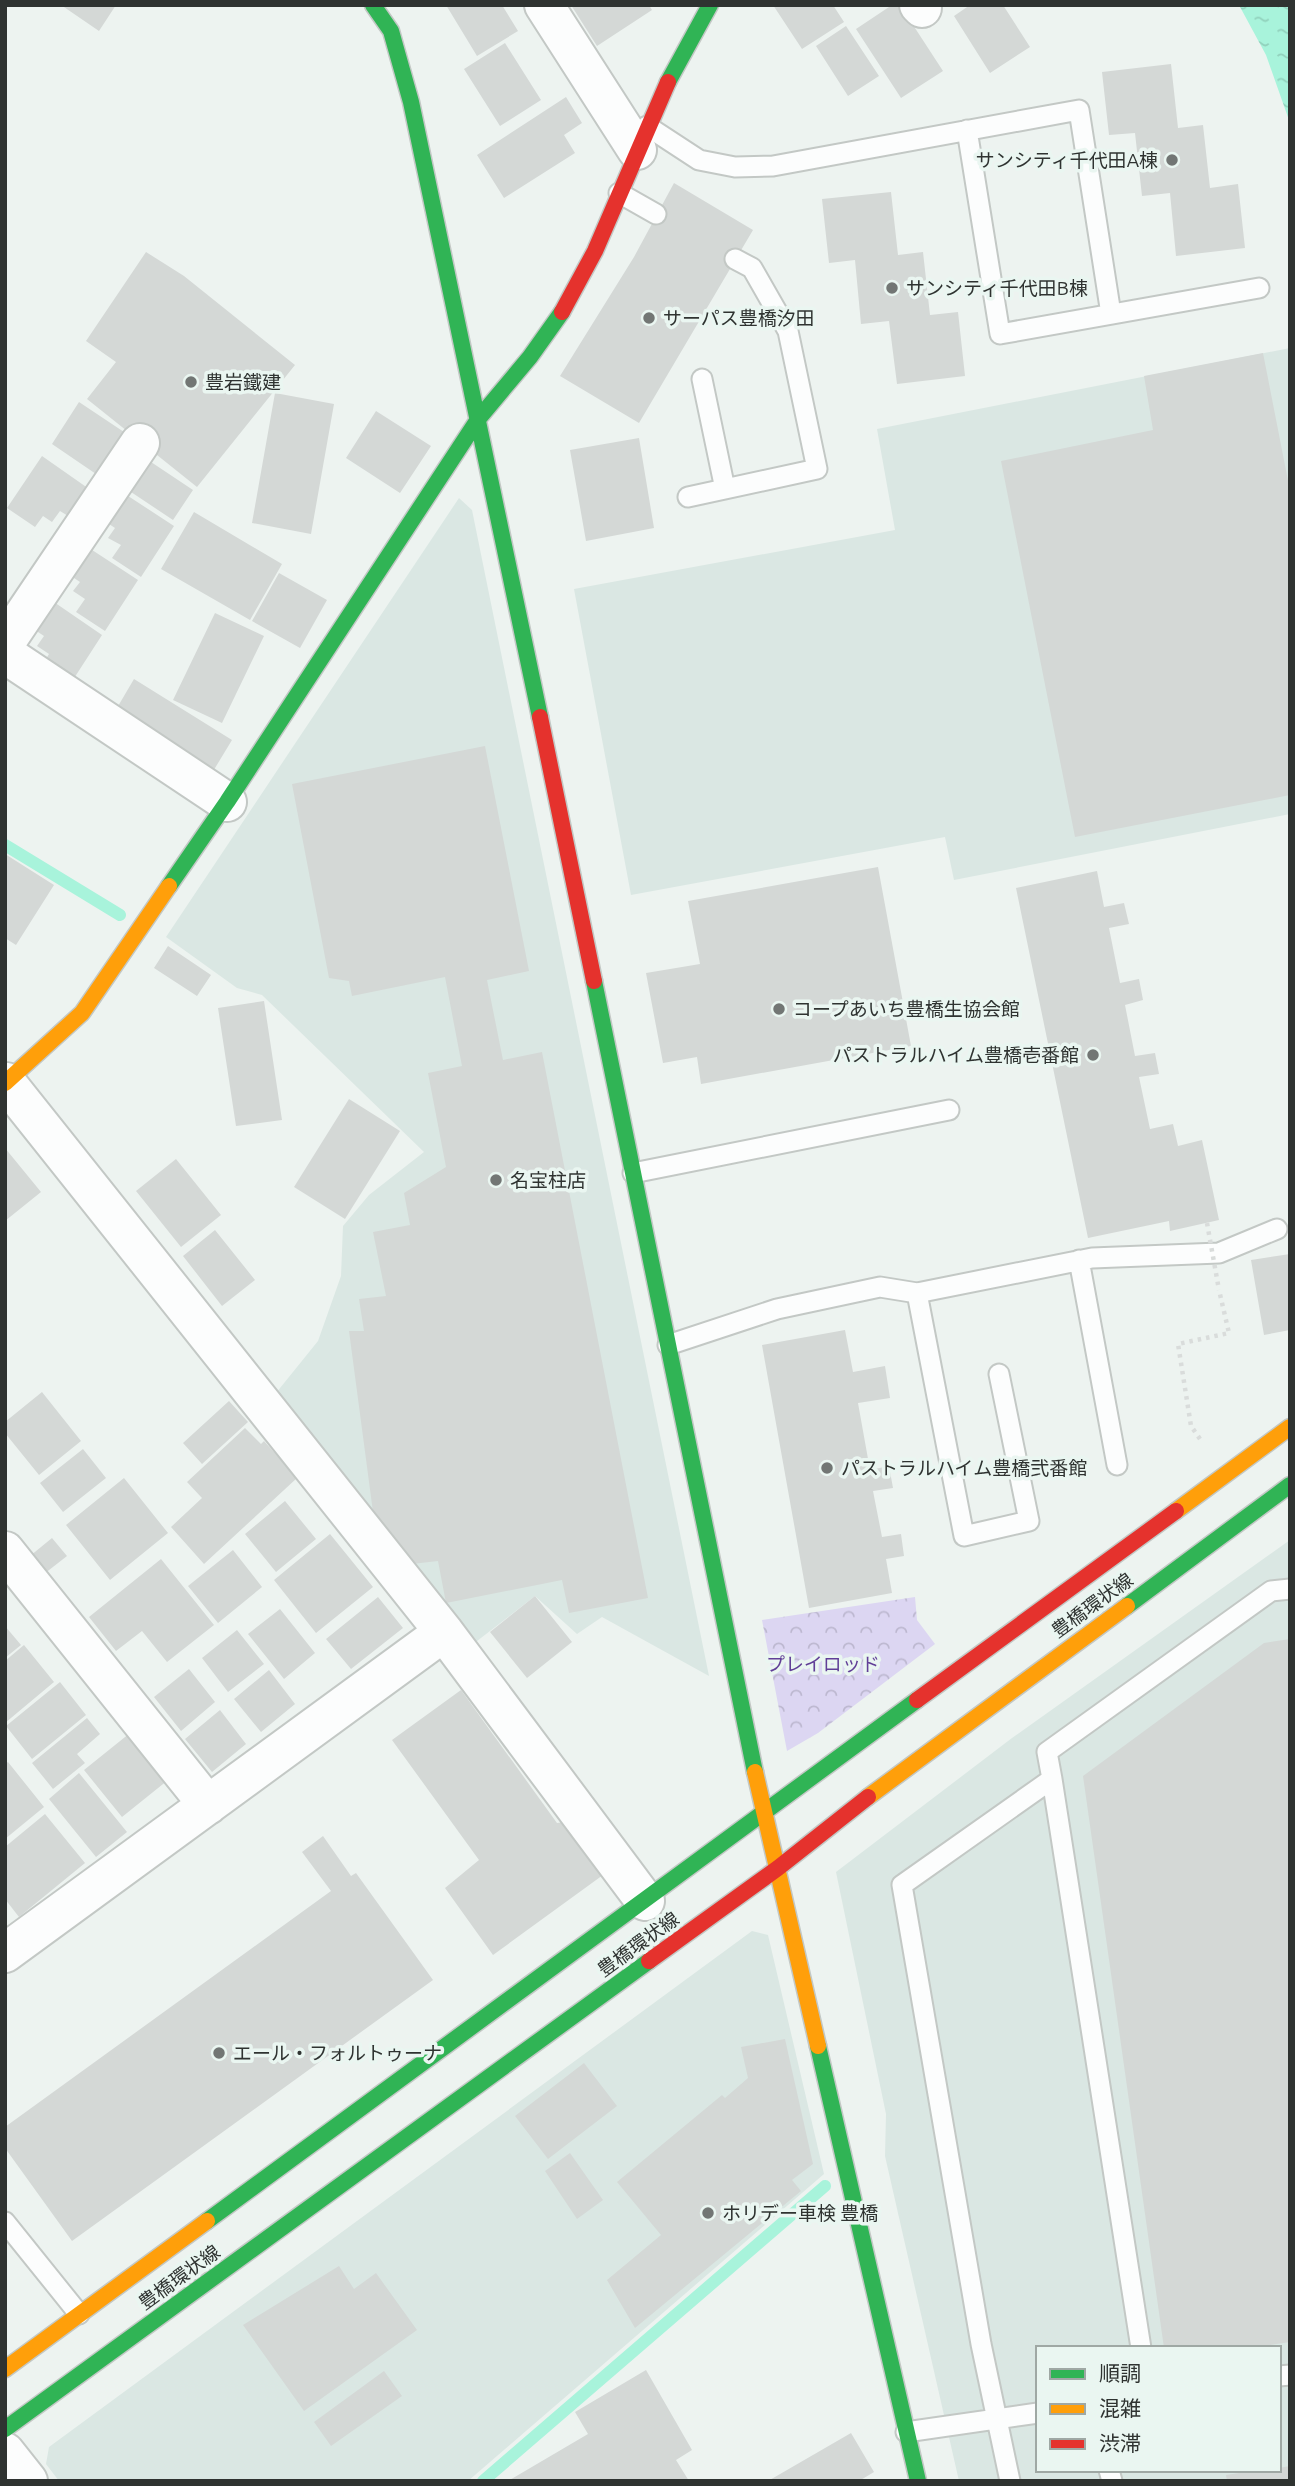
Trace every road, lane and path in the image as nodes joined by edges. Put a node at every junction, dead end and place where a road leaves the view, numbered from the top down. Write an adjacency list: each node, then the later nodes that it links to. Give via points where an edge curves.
1 (373, 5): 12 (street, via 391,31 411,102)
2 (544, 5): 5 (street)
3 (710, 5): 5 (street)
4 (967, 131): 5 (lane, via 773,166 735,167 699,160); 10 (lane, via 1000,334); 10 (lane, via 1079,110)
5 (642, 138): 6 (street)
6 (619, 192): 7 (lane); 12 (street, via 575,290 519,374)
7 (656, 214)
8 (736, 260): 14 (lane, via 752,268 788,331 817,469)
9 (1259, 288): 10 (lane)
10 (1111, 314)
11 (702, 379): 14 (lane)
12 (479, 418): 18 (street); 21 (street)
13 (140, 443): 16 (street)
14 (725, 489): 15 (lane)
15 (688, 497)
16 (5, 643)
17 (5, 654): 18 (street)
18 (227, 802): 19 (street, via 82,1013)
19 (6, 1082): 34 (street)
20 (949, 1110): 21 (lane)
21 (633, 1173): 26 (street)
22 (1207, 1223): 29 (path, bridge, via 1229,1333 1178,1344 1191,1426)
23 (1276, 1229): 24 (lane, via 1219,1253)
24 (1079, 1260): 25 (lane); 30 (lane)
25 (917, 1293): 26 (lane, via 880,1287 777,1309); 27 (lane, via 964,1536 1029,1521)
26 (668, 1346): 37 (street)
27 (999, 1374)
28 (1290, 1427): 37 (street, 豊橋環状線)
29 (1200, 1439)
30 (1117, 1465)
31 (1290, 1485): 38 (street, 豊橋環状線)
32 (5, 1551): 36 (street)
33 (1290, 1589): 35 (lane, via 1271,1591 1047,1752)
34 (444, 1632): 36 (street); 39 (street)
35 (1052, 1779): 43 (lane); 46 (lane, via 902,1885)
36 (208, 1805): 40 (street)
37 (764, 1814): 38 (street); 39 (street, 豊橋環状線)
38 (778, 1868): 47 (street, 豊橋環状線); 48 (street)
39 (645, 1901): 42 (street, 豊橋環状線)
40 (5, 1953)
41 (5, 2222): 42 (lane)
42 (79, 2315): 44 (street, 豊橋環状線)
43 (1141, 2346)
44 (5, 2369)
45 (1036, 2413): 46 (lane)
46 (997, 2420): 48 (lane); 52 (lane)
47 (5, 2429)
48 (906, 2432): 51 (street)
49 (5, 2452): 50 (street)
50 (28, 2481)
51 (918, 2481)
52 (1010, 2481)

